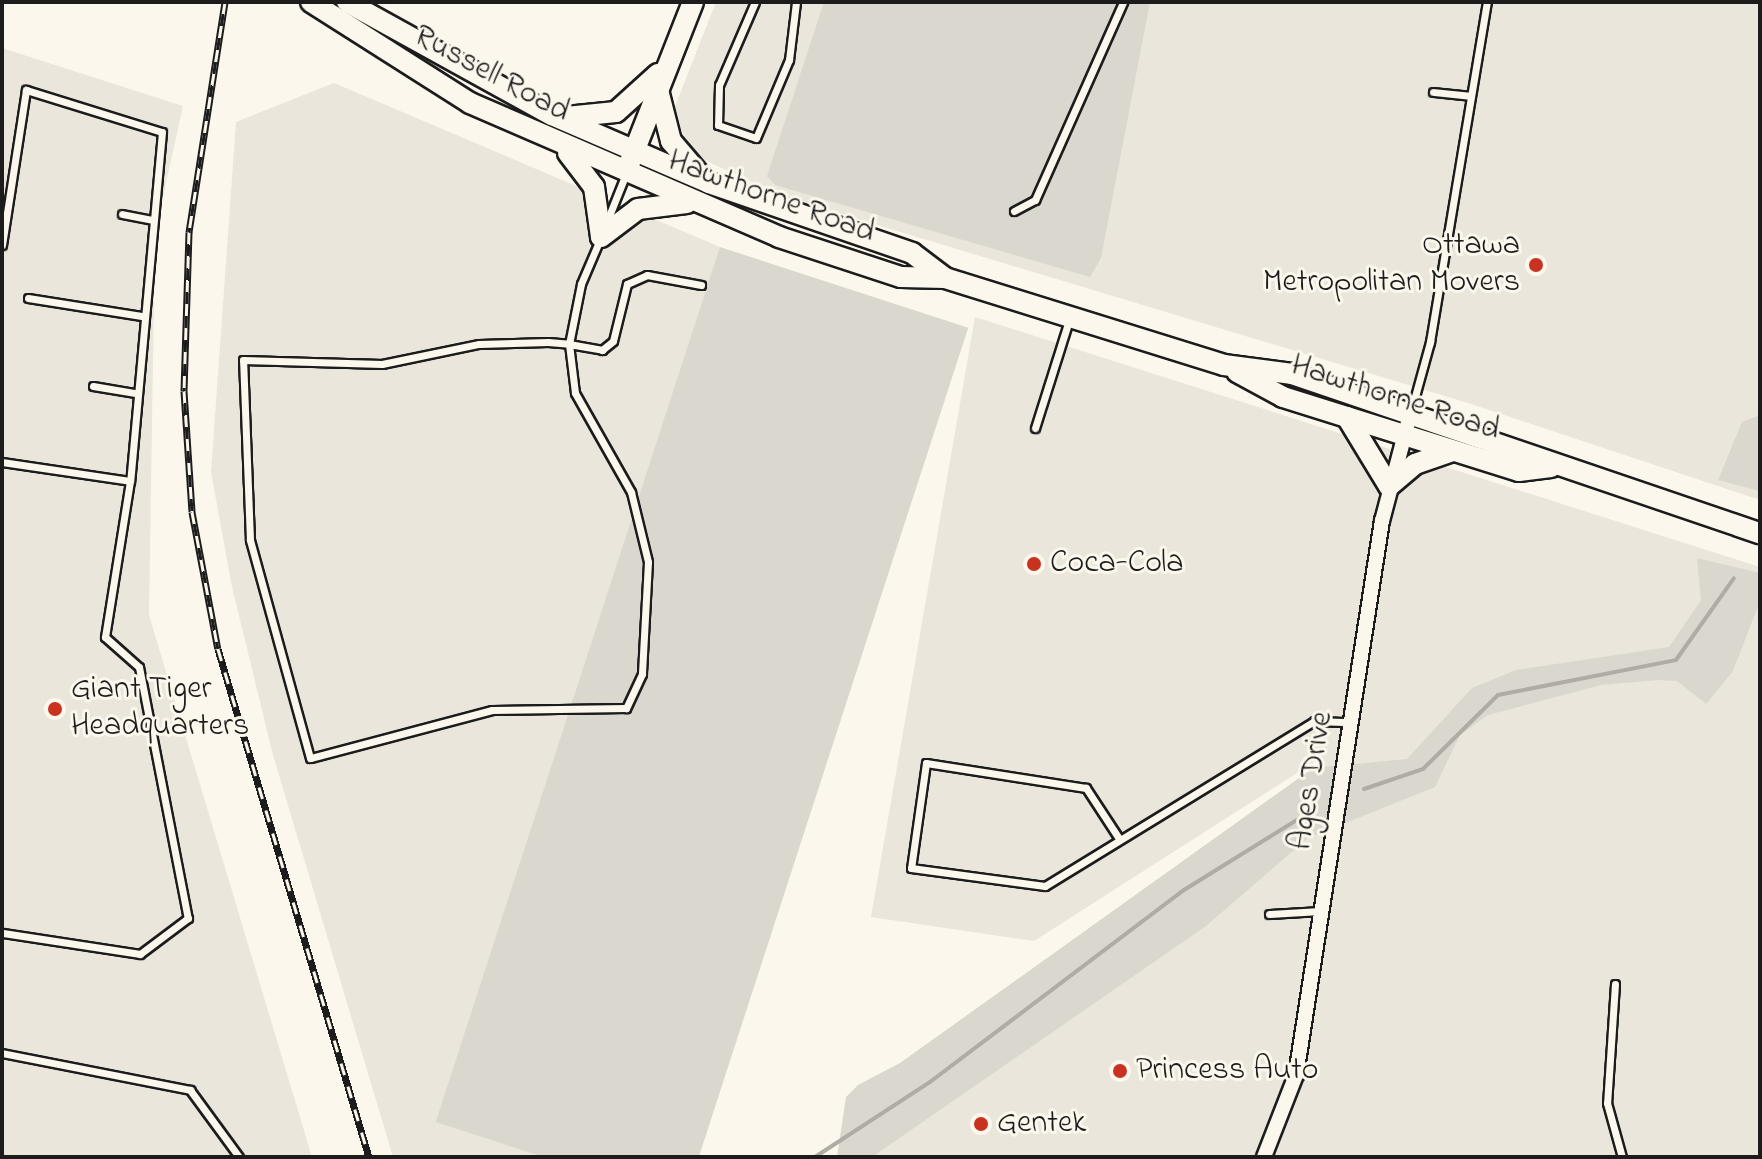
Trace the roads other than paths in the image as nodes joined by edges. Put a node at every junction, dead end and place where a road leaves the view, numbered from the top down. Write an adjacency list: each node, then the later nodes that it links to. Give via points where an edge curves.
1 (311, 2): 13 (main road, Russell Road, via 409,69)
2 (347, 2): 12 (main road, Russell Road)
3 (693, 2): 8 (main road)
4 (755, 2): 5 (lane, via 719,85 718,125 756,138 789,60)
5 (796, 2)
6 (1123, 2): 18 (lane, via 1035,200)
7 (1487, 2): 11 (lane)
8 (669, 62): 9 (main road); 12 (main road, via 616,112)
9 (658, 90): 14 (main road); 16 (main road, via 671,141)
10 (1433, 92): 11 (lane)
11 (1471, 96): 32 (lane, via 1430,342)
12 (552, 115): 14 (main road, Russell Road)
13 (563, 147): 15 (main road, Russell Road); 21 (main road, via 594,187)
14 (635, 150): 15 (main road); 16 (main road, Hawthorne Road)
15 (625, 176): 17 (main road, Hawthorne Road); 21 (lane)
16 (709, 183): 23 (main road, Hawthorne Road, via 912,253)
17 (689, 202): 21 (main road, via 638,209); 23 (main road, Hawthorne Road, via 901,277)
18 (1014, 211)
19 (122, 214): 20 (lane)
20 (152, 220): 22 (lane, via 162,132 26,90); 26 (lane)
21 (601, 237): 28 (lane, via 581,284)
22 (2, 245)
23 (945, 278): 27 (main road, Hawthorne Road)
24 (701, 285): 28 (lane, via 647,275 627,284 613,341 602,350)
25 (28, 298): 26 (lane)
26 (142, 316): 31 (lane)
27 (1070, 317): 29 (main road, Hawthorne Road); 34 (lane)
28 (569, 344): 28 (lane, via 479,344 382,364 243,360 250,540 310,758 492,710 626,708 642,674 646,547 631,492 575,393)
29 (1224, 365): 32 (main road, Hawthorne Road, via 1292,374); 33 (main road, Hawthorne Road, via 1283,397)
30 (93, 386): 31 (lane)
31 (135, 393): 39 (lane)
32 (1411, 411): 35 (street, Ages Drive); 38 (main road, Hawthorne Road, via 1528,449)
33 (1347, 417): 35 (main road, Hawthorne Road); 40 (main road)
34 (1035, 428)
35 (1402, 435): 36 (main road, Hawthorne Road); 40 (street, Ages Drive)
36 (1452, 451): 38 (main road, Hawthorne Road, via 1519,471); 40 (main road, via 1415,464)
37 (2, 462): 39 (lane)
38 (1551, 467): 41 (main road, Hawthorne Road)
39 (130, 481): 46 (lane, via 105,637 139,667 188,918 140,954)
40 (1389, 486): 42 (street, Ages Drive)
41 (1760, 533)
42 (1351, 722): 43 (lane, via 1314,721); 44 (street, Ages Drive)
43 (1118, 837): 43 (lane, via 1045,886 911,868 926,763 1086,788)
44 (1321, 911): 45 (lane); 50 (street, Ages Drive, via 1296,1075)
45 (1269, 914)
46 (2, 933)
47 (1615, 984): 51 (lane, via 1607,1103)
48 (2, 1053): 49 (lane, via 190,1090)
49 (239, 1157)
50 (1264, 1157)
51 (1622, 1157)

